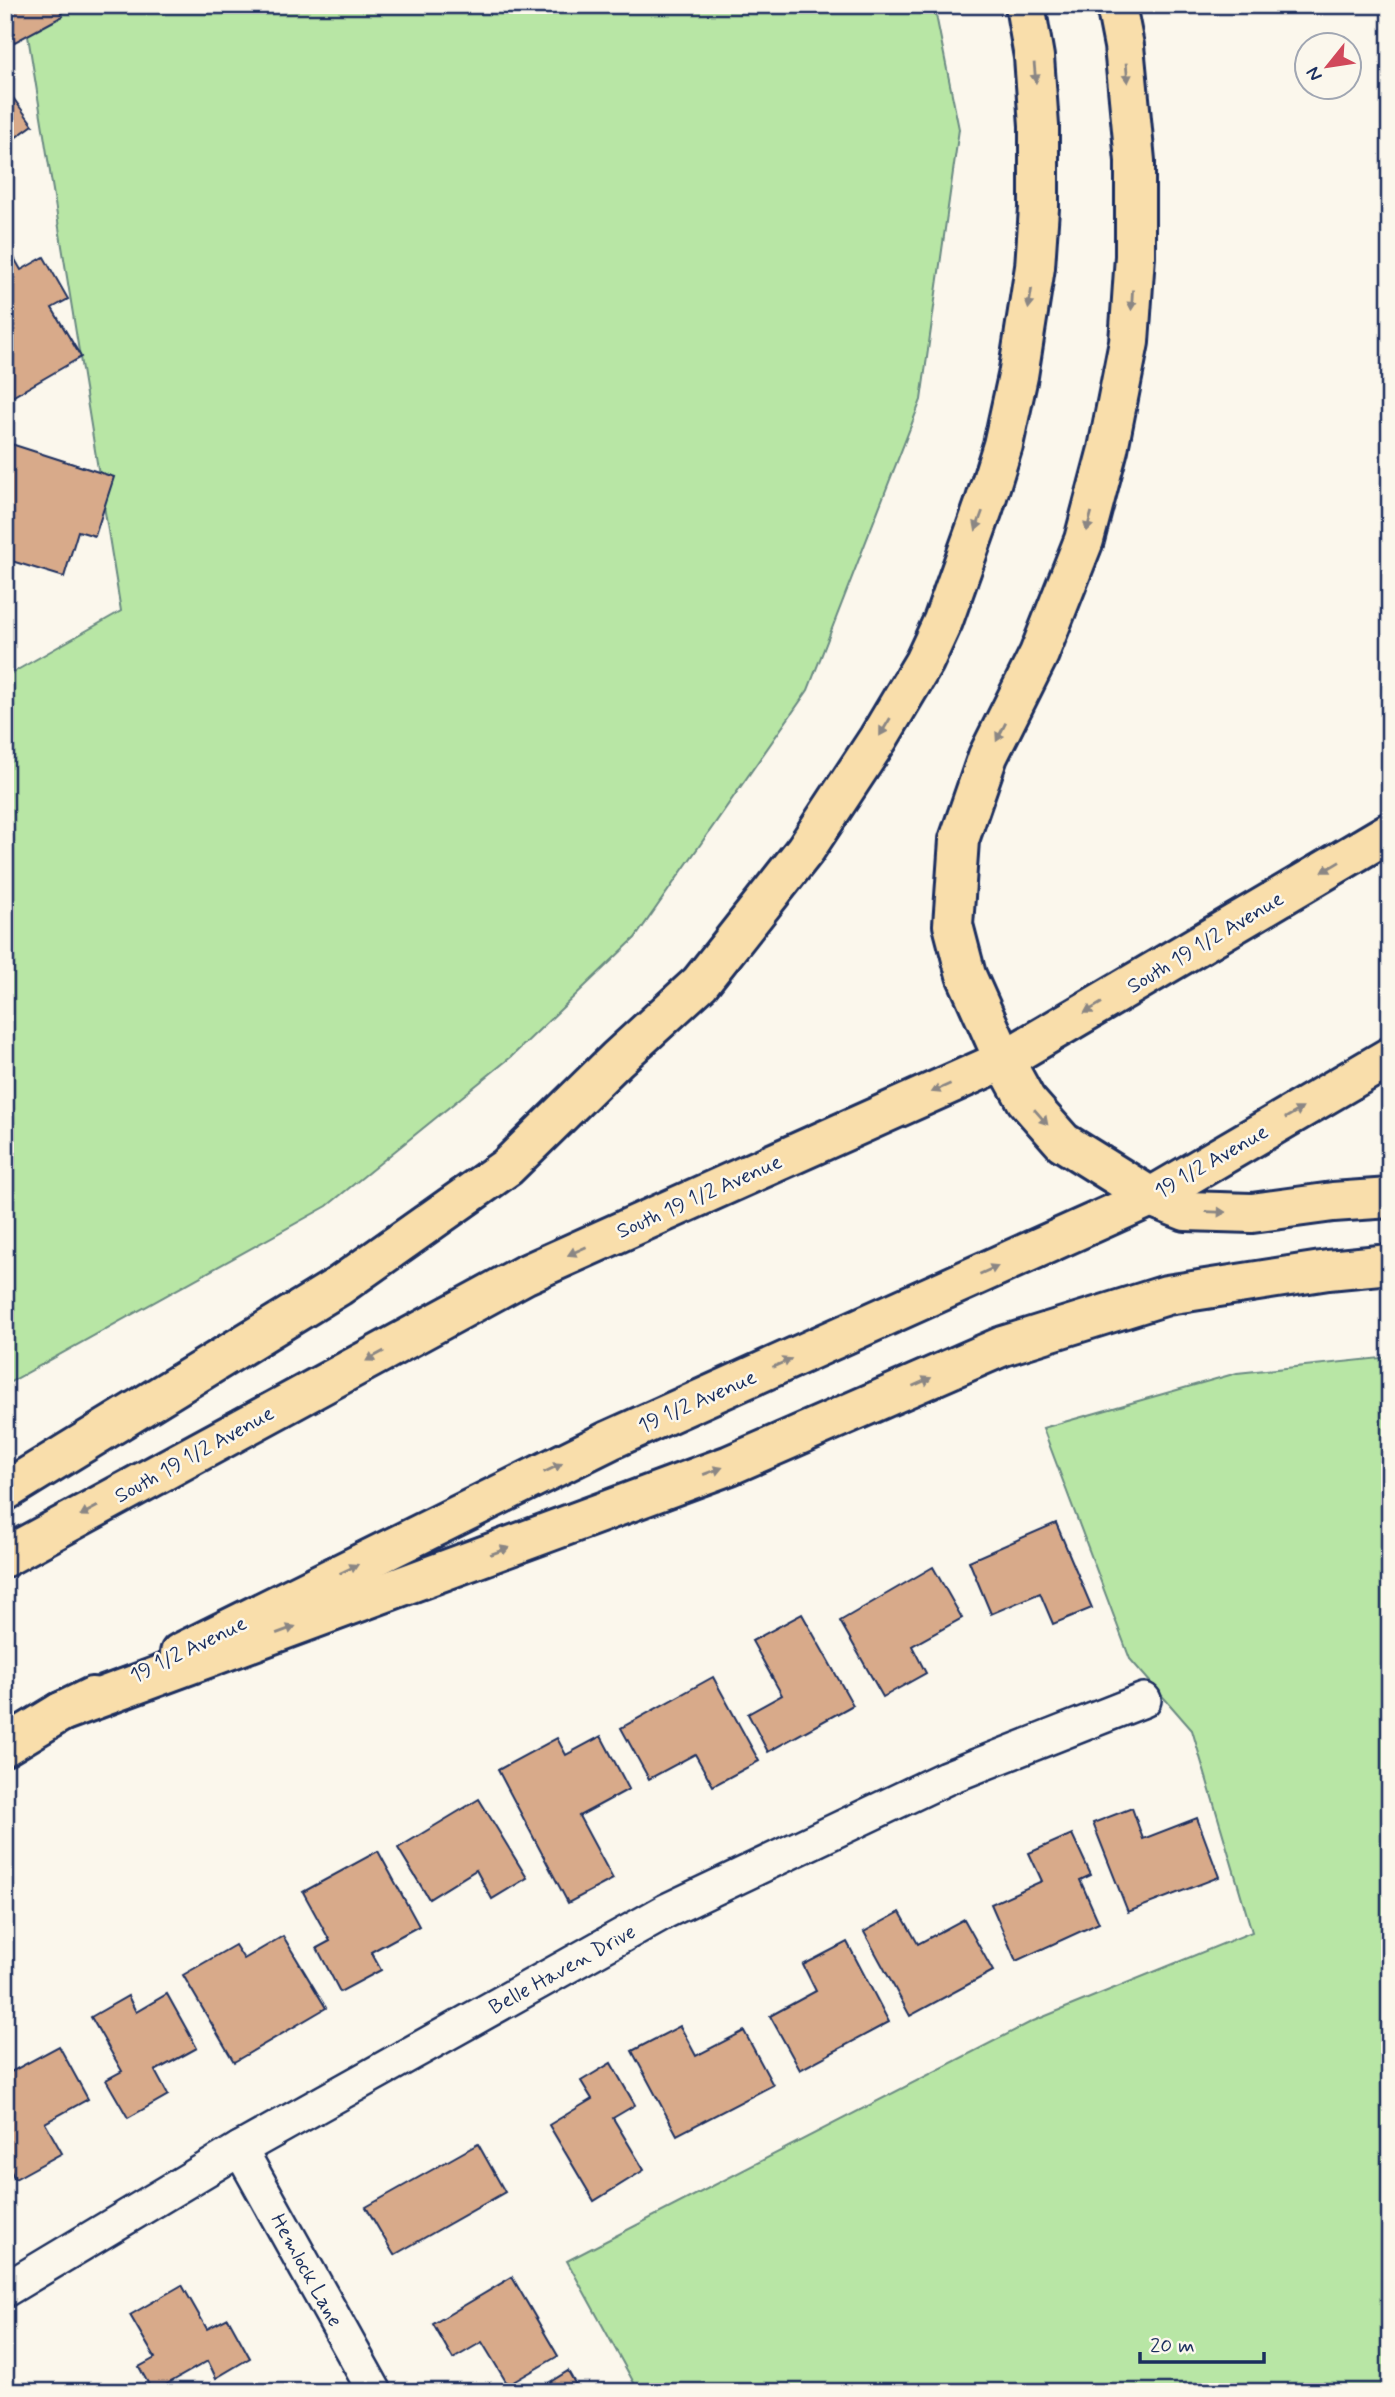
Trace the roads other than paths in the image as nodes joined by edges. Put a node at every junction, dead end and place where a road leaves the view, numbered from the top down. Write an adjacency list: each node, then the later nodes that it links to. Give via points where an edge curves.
1 (1025, 5): 9 (highway, one-way to 9, via 1040,125 1039,208 1033,281 1003,445 924,662 805,850 700,983 508,1167 339,1286)
2 (1116, 5): 5 (highway, one-way to 5, via 1135,161 1129,342 1084,540 1039,654 988,756 959,840 953,925 966,975)
3 (1390, 832): 5 (highway, South 19 1/2 Avenue, one-way to 5)
4 (1390, 1057): 6 (highway, 19 1/2 Avenue, one-way to 4)
5 (1003, 1060): 6 (highway, one-way to 6, via 1026,1100 1063,1142); 10 (highway, South 19 1/2 Avenue, one-way to 10, via 524,1275)
6 (1151, 1197): 7 (highway, one-way to 7, via 1186,1211 1252,1213); 12 (highway, 19 1/2 Avenue, one-way to 6, via 610,1440)
7 (1390, 1198)
8 (1390, 1265): 12 (highway, one-way to 8, via 730,1465 1003,1346 1167,1295)
9 (5, 1491)
10 (5, 1557)
11 (1144, 1700): 14 (street, Belle Haven Drive, via 946,1778 666,1912)
12 (61, 1712): 13 (highway, 19 1/2 Avenue)
13 (5, 1746)
14 (240, 2149): 15 (street, Belle Haven Drive); 16 (street, Hemlock Lane)
15 (5, 2290)
16 (375, 2392)

